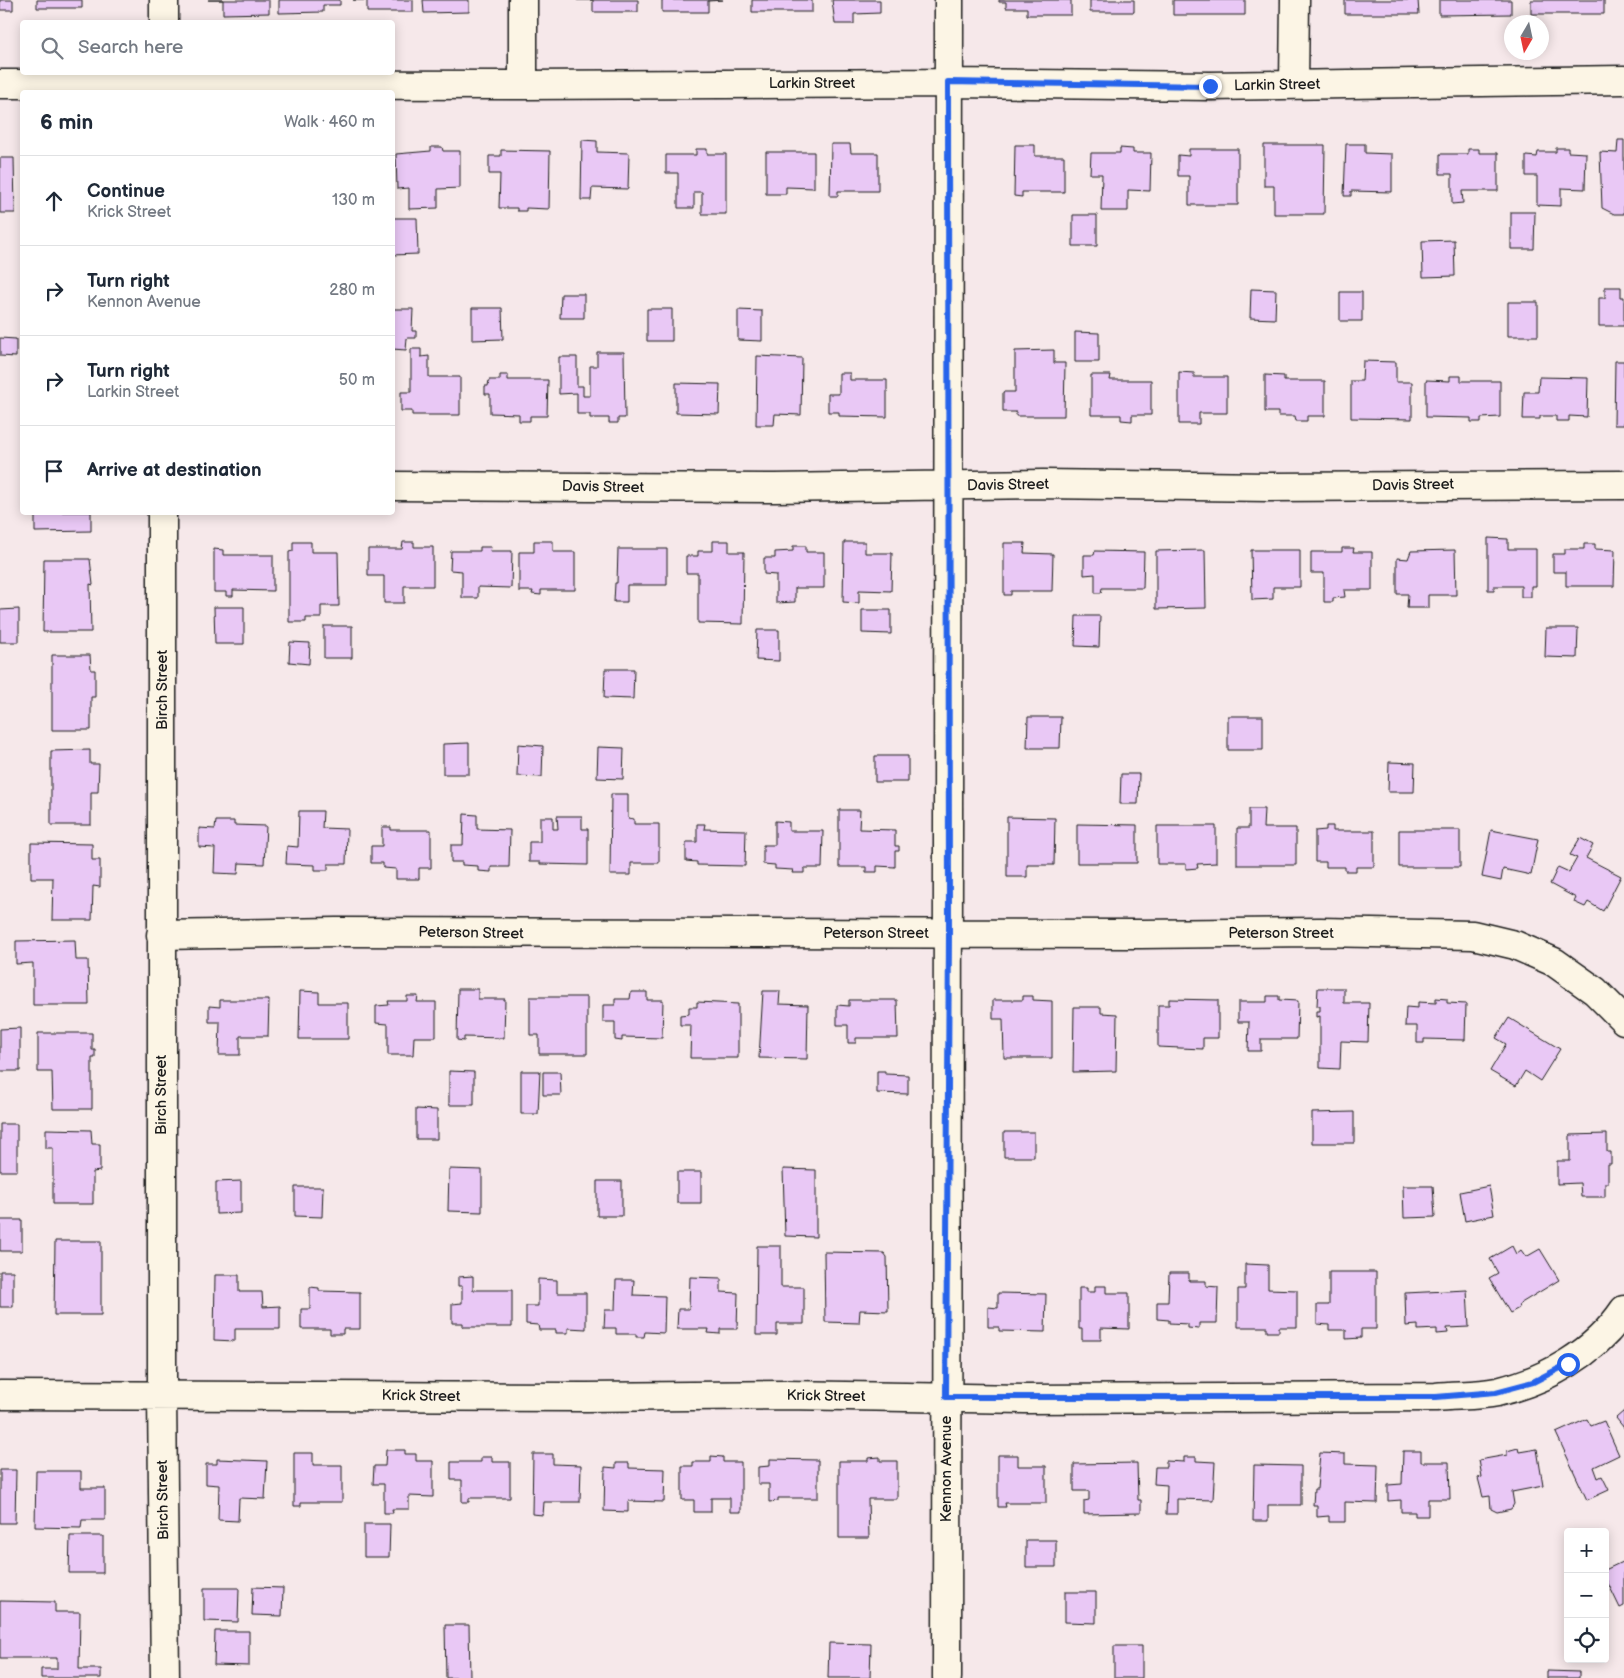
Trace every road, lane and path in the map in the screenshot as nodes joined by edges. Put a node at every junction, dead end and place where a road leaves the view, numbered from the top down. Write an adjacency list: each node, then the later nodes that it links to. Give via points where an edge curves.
1 (164, 0): 5 (street)
2 (524, 0): 11 (street)
3 (949, 0): 7 (street, Kennon Avenue)
4 (1295, 0): 10 (street)
5 (164, 20)
6 (1624, 80): 10 (street, Larkin Street)
7 (948, 82): 10 (street, Larkin Street); 11 (street, Larkin Street); 14 (street, Kennon Avenue)
8 (164, 83): 9 (street, Larkin Street); 11 (street, Larkin Street)
9 (0, 84)
10 (1294, 84)
11 (523, 85)
12 (1624, 485): 14 (street, Davis Street)
13 (395, 486): 14 (street, Davis Street)
14 (948, 486): 16 (street, Kennon Avenue)
15 (162, 515): 17 (street, Birch Street)
16 (949, 932): 17 (street, Peterson Street); 18 (street, Peterson Street, via 1474,935 1515,945 1554,962 1595,991); 22 (street, Kennon Avenue)
17 (161, 935): 21 (street, Birch Street)
18 (1624, 1020)
19 (1624, 1310): 22 (street, Krick Street, via 1592,1346 1568,1364 1533,1382 1496,1392 1436,1397)
20 (0, 1396): 21 (street, Krick Street)
21 (162, 1396): 22 (street, Krick Street); 23 (street, Birch Street)
22 (946, 1397): 24 (street, Kennon Avenue)
23 (165, 1678)
24 (946, 1678)

